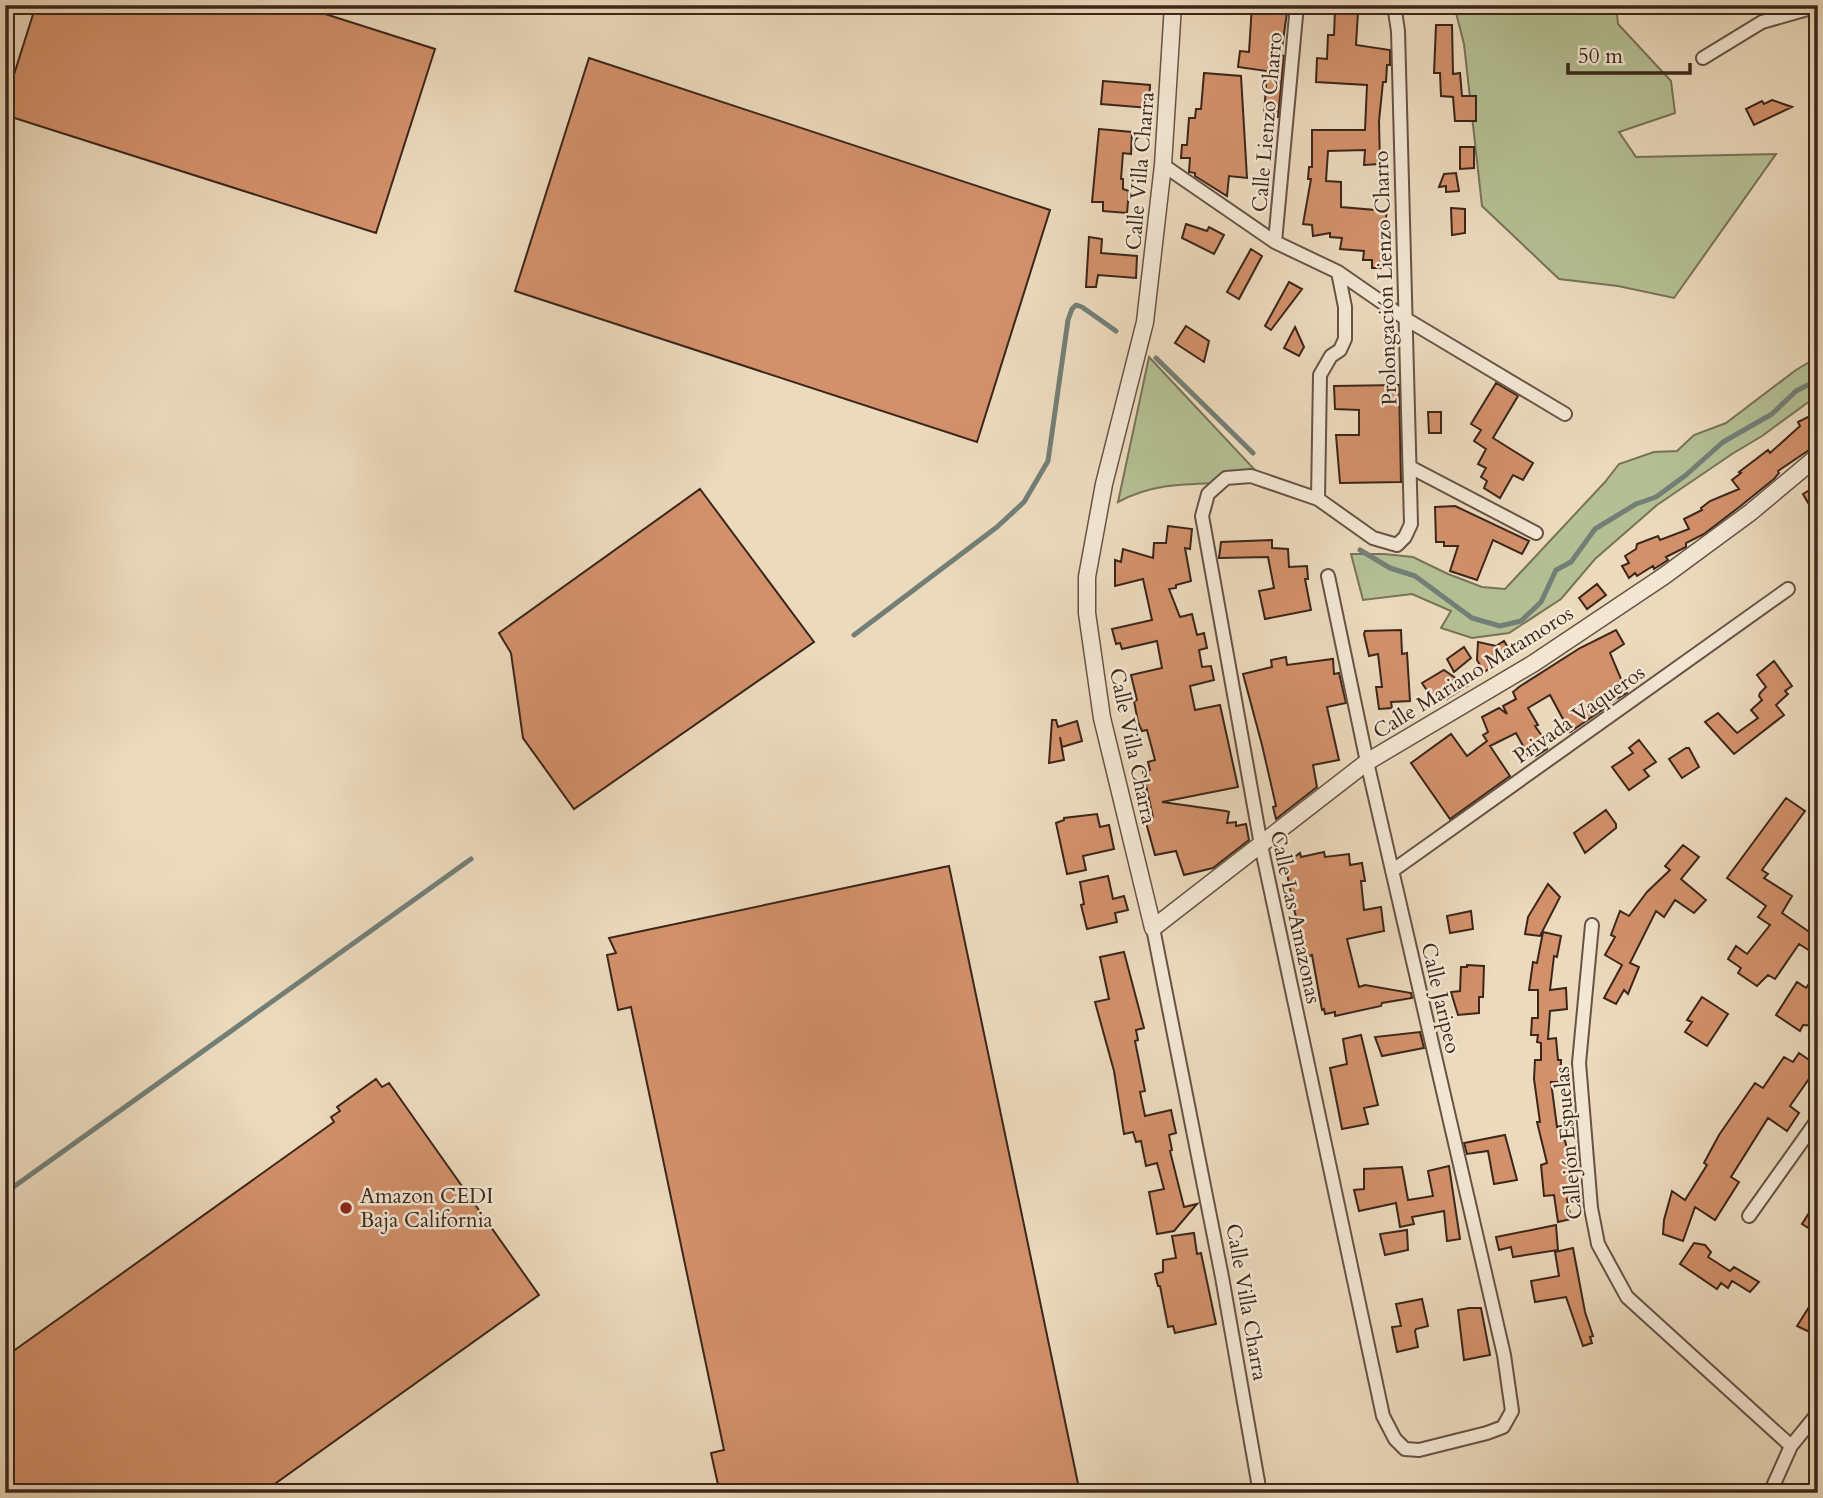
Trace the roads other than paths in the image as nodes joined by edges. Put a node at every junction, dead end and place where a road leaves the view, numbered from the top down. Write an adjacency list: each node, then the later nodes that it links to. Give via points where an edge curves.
1 (1173, 5): 6 (street, Calle Villa Charra)
2 (1297, 5): 7 (street, Calle Lienzo Charro)
3 (1394, 5): 9 (street, Prolongación Lienzo Charro)
4 (1818, 6): 5 (street, via 1762,22)
5 (1703, 58)
6 (1163, 165): 7 (street); 22 (street, Calle Villa Charra, via 1145,323 1104,484 1087,578 1087,613 1102,718)
7 (1275, 242): 8 (street)
8 (1338, 272): 9 (street); 13 (street, via 1345,339 1320,375)
9 (1406, 319): 10 (street); 12 (street, Prolongación Lienzo Charro)
10 (1565, 414)
11 (1818, 456): 18 (street, Calle Mariano Matamoros, via 1664,576 1534,663)
12 (1410, 467): 14 (street); 15 (street, Prolongación Lienzo Charro, via 1411,524)
13 (1318, 499): 15 (street, Calle Las Amazonas, via 1373,538); 19 (street, Calle Las Amazonas, via 1251,476 1227,478 1208,494 1202,516)
14 (1536, 533)
15 (1397, 545)
16 (1328, 576): 18 (street, Calle Jaripeo)
17 (1788, 589): 20 (street, Privada Vaqueros)
18 (1367, 762): 19 (street, Calle Mariano Matamoros); 20 (street, Calle Jaripeo)
19 (1261, 845): 22 (street, Calle Mariano Matamoros); 26 (street, Calle Las Amazonas, via 1383,1416 1405,1449 1419,1450)
20 (1392, 871): 26 (street, Calle Jaripeo, via 1504,1355 1512,1410)
21 (1592, 925): 27 (street, Callejón Espuelas, via 1578,1063 1598,1244 1627,1297)
22 (1153, 928): 28 (street, Calle Villa Charra)
23 (1818, 1119): 24 (street)
24 (1749, 1216)
25 (1818, 1413): 27 (street)
26 (1503, 1427)
27 (1791, 1446): 29 (street)
28 (1259, 1493)
29 (1770, 1493)

